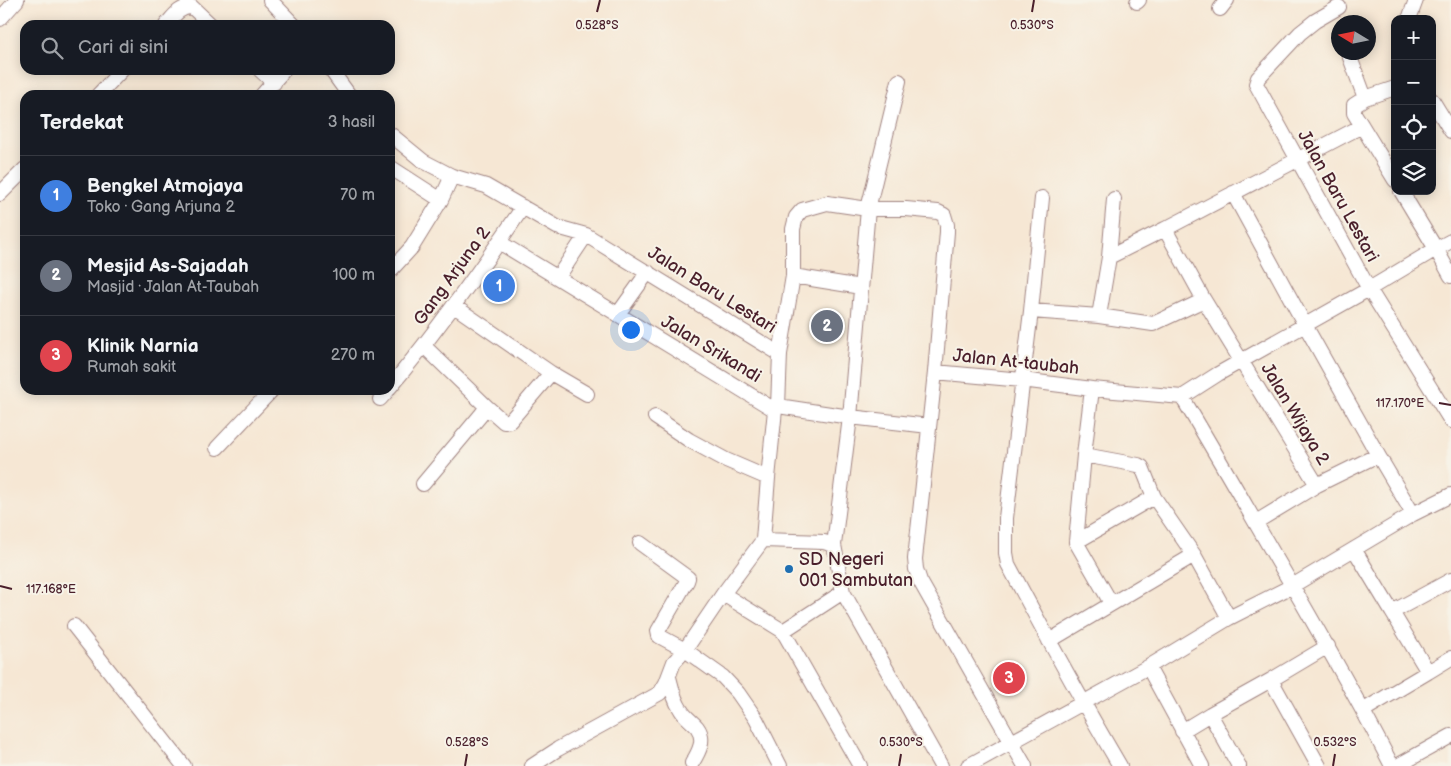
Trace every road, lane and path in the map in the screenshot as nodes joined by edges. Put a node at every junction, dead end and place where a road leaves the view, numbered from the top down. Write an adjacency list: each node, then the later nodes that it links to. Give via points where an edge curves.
1 (17, 0): 6 (street)
2 (270, 0): 9 (street)
3 (1416, 0): 5 (street)
4 (1340, 4): 26 (street, Jalan Baru Lestari, via 1300,33 1256,80)
5 (1410, 15)
6 (0, 20)
7 (171, 20): 8 (street, via 188,6)
8 (206, 20)
9 (289, 20)
10 (1351, 60): 21 (street)
11 (117, 75): 18 (street)
12 (265, 75): 16 (street)
13 (280, 75): 16 (street)
14 (335, 75): 20 (street)
15 (899, 81): 38 (street)
16 (274, 83): 19 (street)
17 (1391, 89): 21 (street)
18 (103, 90)
19 (267, 90)
20 (345, 90)
21 (1366, 98): 23 (street, via 1354,107)
22 (1435, 105): 24 (street)
23 (1362, 126): 26 (street); 28 (street)
24 (1451, 131)
25 (395, 138): 30 (street, Jalan Baru Lestari, via 423,161)
26 (1297, 160): 31 (street); 51 (street, Jalan Baru Lestari)
27 (395, 170): 36 (street)
28 (1391, 173)
29 (20, 174): 32 (street)
30 (452, 176): 36 (street); 37 (street, Jalan Baru Lestari, via 486,186)
31 (1233, 193): 39 (street); 57 (street)
32 (0, 194)
33 (1403, 195): 43 (street)
34 (1042, 198): 54 (street)
35 (1114, 199): 44 (street)
36 (441, 200): 45 (street, via 412,247)
37 (523, 207): 40 (street, Jalan Baru Lestari, via 557,227); 42 (street, Gang Arjuna 2)
38 (868, 209): 47 (street, Jalan Baru Lestari, via 827,203 802,210 793,229); 50 (street); 61 (street, Jalan Baru Lestari, via 938,212 946,219)
39 (1164, 229): 44 (street); 52 (street, Jalan Wijaya 2)
40 (586, 235): 46 (street, Jalan Baru Lestari); 49 (street)
41 (1451, 241): 43 (street)
42 (500, 242): 49 (street, Jalan Srikandi); 53 (street, Gang Arjuna 2)
43 (1436, 249): 48 (street); 51 (street)
44 (1109, 257): 56 (street)
45 (395, 266)
46 (648, 272): 55 (street); 59 (street, Jalan Baru Lestari)
47 (793, 276): 50 (street); 59 (street, Jalan Baru Lestari)
48 (1451, 276)
49 (558, 277): 55 (street, Jalan Srikandi)
50 (860, 286): 72 (street)
51 (1369, 289): 57 (street); 73 (street, Jalan Baru Lestari)
52 (1204, 300): 56 (street, via 1153,324); 60 (street, Jalan Wijaya 2)
53 (454, 306): 58 (street, Gang Arjuna 2); 62 (street)
54 (1031, 311): 56 (street); 63 (street)
55 (618, 314): 70 (street, Jalan Srikandi)
56 (1099, 316)
57 (1305, 325): 60 (street); 77 (street)
58 (424, 346): 64 (street, Gang Arjuna 2); 69 (street)
59 (780, 354): 70 (street)
60 (1242, 362): 68 (street); 80 (street, Jalan Wijaya 2)
61 (935, 372): 63 (street, Jalan At-taubah); 74 (street)
62 (551, 373): 66 (street); 69 (street, via 510,421 504,422)
63 (1022, 380): 65 (street, Jalan At-taubah); 100 (street, via 1006,518 1006,553 1008,564)
64 (395, 381)
65 (1092, 389): 68 (street, Jalan At-taubah); 76 (street)
66 (587, 394)
67 (267, 395): 75 (street)
68 (1182, 398): 84 (street)
69 (487, 407): 79 (street)
70 (777, 408): 72 (street); 78 (street)
71 (655, 417): 78 (street, via 718,456)
72 (850, 417): 74 (street); 88 (street)
73 (1451, 421)
74 (929, 426): 113 (street, via 916,569)
75 (217, 448)
76 (1084, 455): 82 (street, via 1142,467); 86 (street)
77 (1378, 455): 80 (street); 83 (street)
78 (768, 478): 85 (street)
79 (424, 484)
80 (1316, 485): 84 (street)
81 (1451, 495): 83 (street)
82 (1154, 497): 86 (street); 90 (street)
83 (1413, 514): 89 (street)
84 (1256, 522): 92 (street)
85 (763, 540): 88 (street, via 824,542); 94 (street)
86 (1076, 542): 95 (street)
87 (640, 543): 102 (street, via 688,578 658,633)
88 (834, 546): 93 (street)
89 (1354, 548): 92 (street); 96 (street)
90 (1194, 555): 95 (street); 97 (street)
91 (1451, 580): 96 (street)
92 (1292, 586): 97 (street); 101 (street)
93 (843, 592): 99 (street); 120 (street)
94 (723, 594): 99 (street); 102 (street)
95 (1111, 603): 100 (street)
96 (1392, 612): 105 (street)
97 (1229, 618): 104 (street)
98 (74, 626): 116 (street)
99 (783, 631): 119 (street)
100 (1049, 641): 108 (street)
101 (1328, 646): 107 (street); 109 (street)
102 (684, 650): 106 (street, via 671,667); 118 (street, via 723,677 738,693)
103 (1451, 658): 105 (street)
104 (1148, 667): 108 (street); 111 (street)
105 (1428, 672): 109 (street)
106 (669, 677): 114 (street, via 660,693); 115 (street, via 680,709 701,735 699,753)
107 (1271, 680): 110 (street); 126 (street)
108 (1083, 702): 113 (street); 123 (street)
109 (1364, 710): 127 (street)
110 (1210, 714): 111 (street); 125 (street)
111 (1182, 731): 124 (street)
112 (1451, 736): 128 (street)
113 (1012, 742): 121 (street); 122 (street)
114 (551, 761): 117 (street)
115 (692, 763)
116 (184, 766)
117 (532, 766)
118 (780, 766)
119 (860, 766)
120 (941, 766)
121 (968, 766)
122 (1025, 766)
123 (1120, 766)
124 (1202, 766)
125 (1239, 766)
126 (1318, 766)
127 (1392, 766)
128 (1397, 766)

